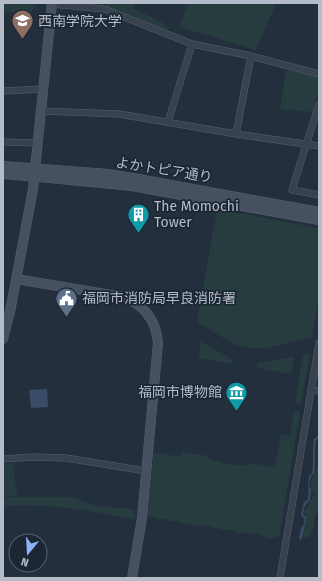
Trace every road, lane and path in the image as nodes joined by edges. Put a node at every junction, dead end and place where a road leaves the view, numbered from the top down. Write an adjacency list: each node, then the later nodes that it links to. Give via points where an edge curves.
1 (52, 3): 2 (street, via 104,9); 5 (street)
2 (192, 44): 3 (street); 9 (street)
3 (251, 56): 4 (street); 10 (street)
4 (319, 74)
5 (44, 89): 6 (street); 8 (street)
6 (3, 90)
7 (319, 104): 13 (street)
8 (41, 111): 9 (street, via 119,114); 12 (street)
9 (168, 122): 10 (street)
10 (236, 134): 13 (street)
11 (3, 142): 12 (street)
12 (38, 143): 16 (street)
13 (306, 143): 14 (street); 18 (street, via 292,190)
14 (319, 146)
15 (3, 166): 16 (street, よかトピア通り)
16 (35, 173): 17 (street, よかトピア通り); 19 (street, よかトピア通り, via 133,178); 20 (street, よかトピア通り, via 146,188); 21 (street)
17 (3, 174)
18 (319, 195)
19 (319, 212)
20 (319, 220)
21 (16, 279): 22 (street); 27 (street, via 123,297 138,304 150,316 158,343)
22 (3, 339)
23 (319, 342): 24 (street)
24 (311, 390): 25 (street); 29 (street)
25 (319, 391)
26 (3, 459): 27 (street, via 66,458)
27 (146, 471): 28 (street, via 142,518)
28 (132, 578)
29 (280, 578)

